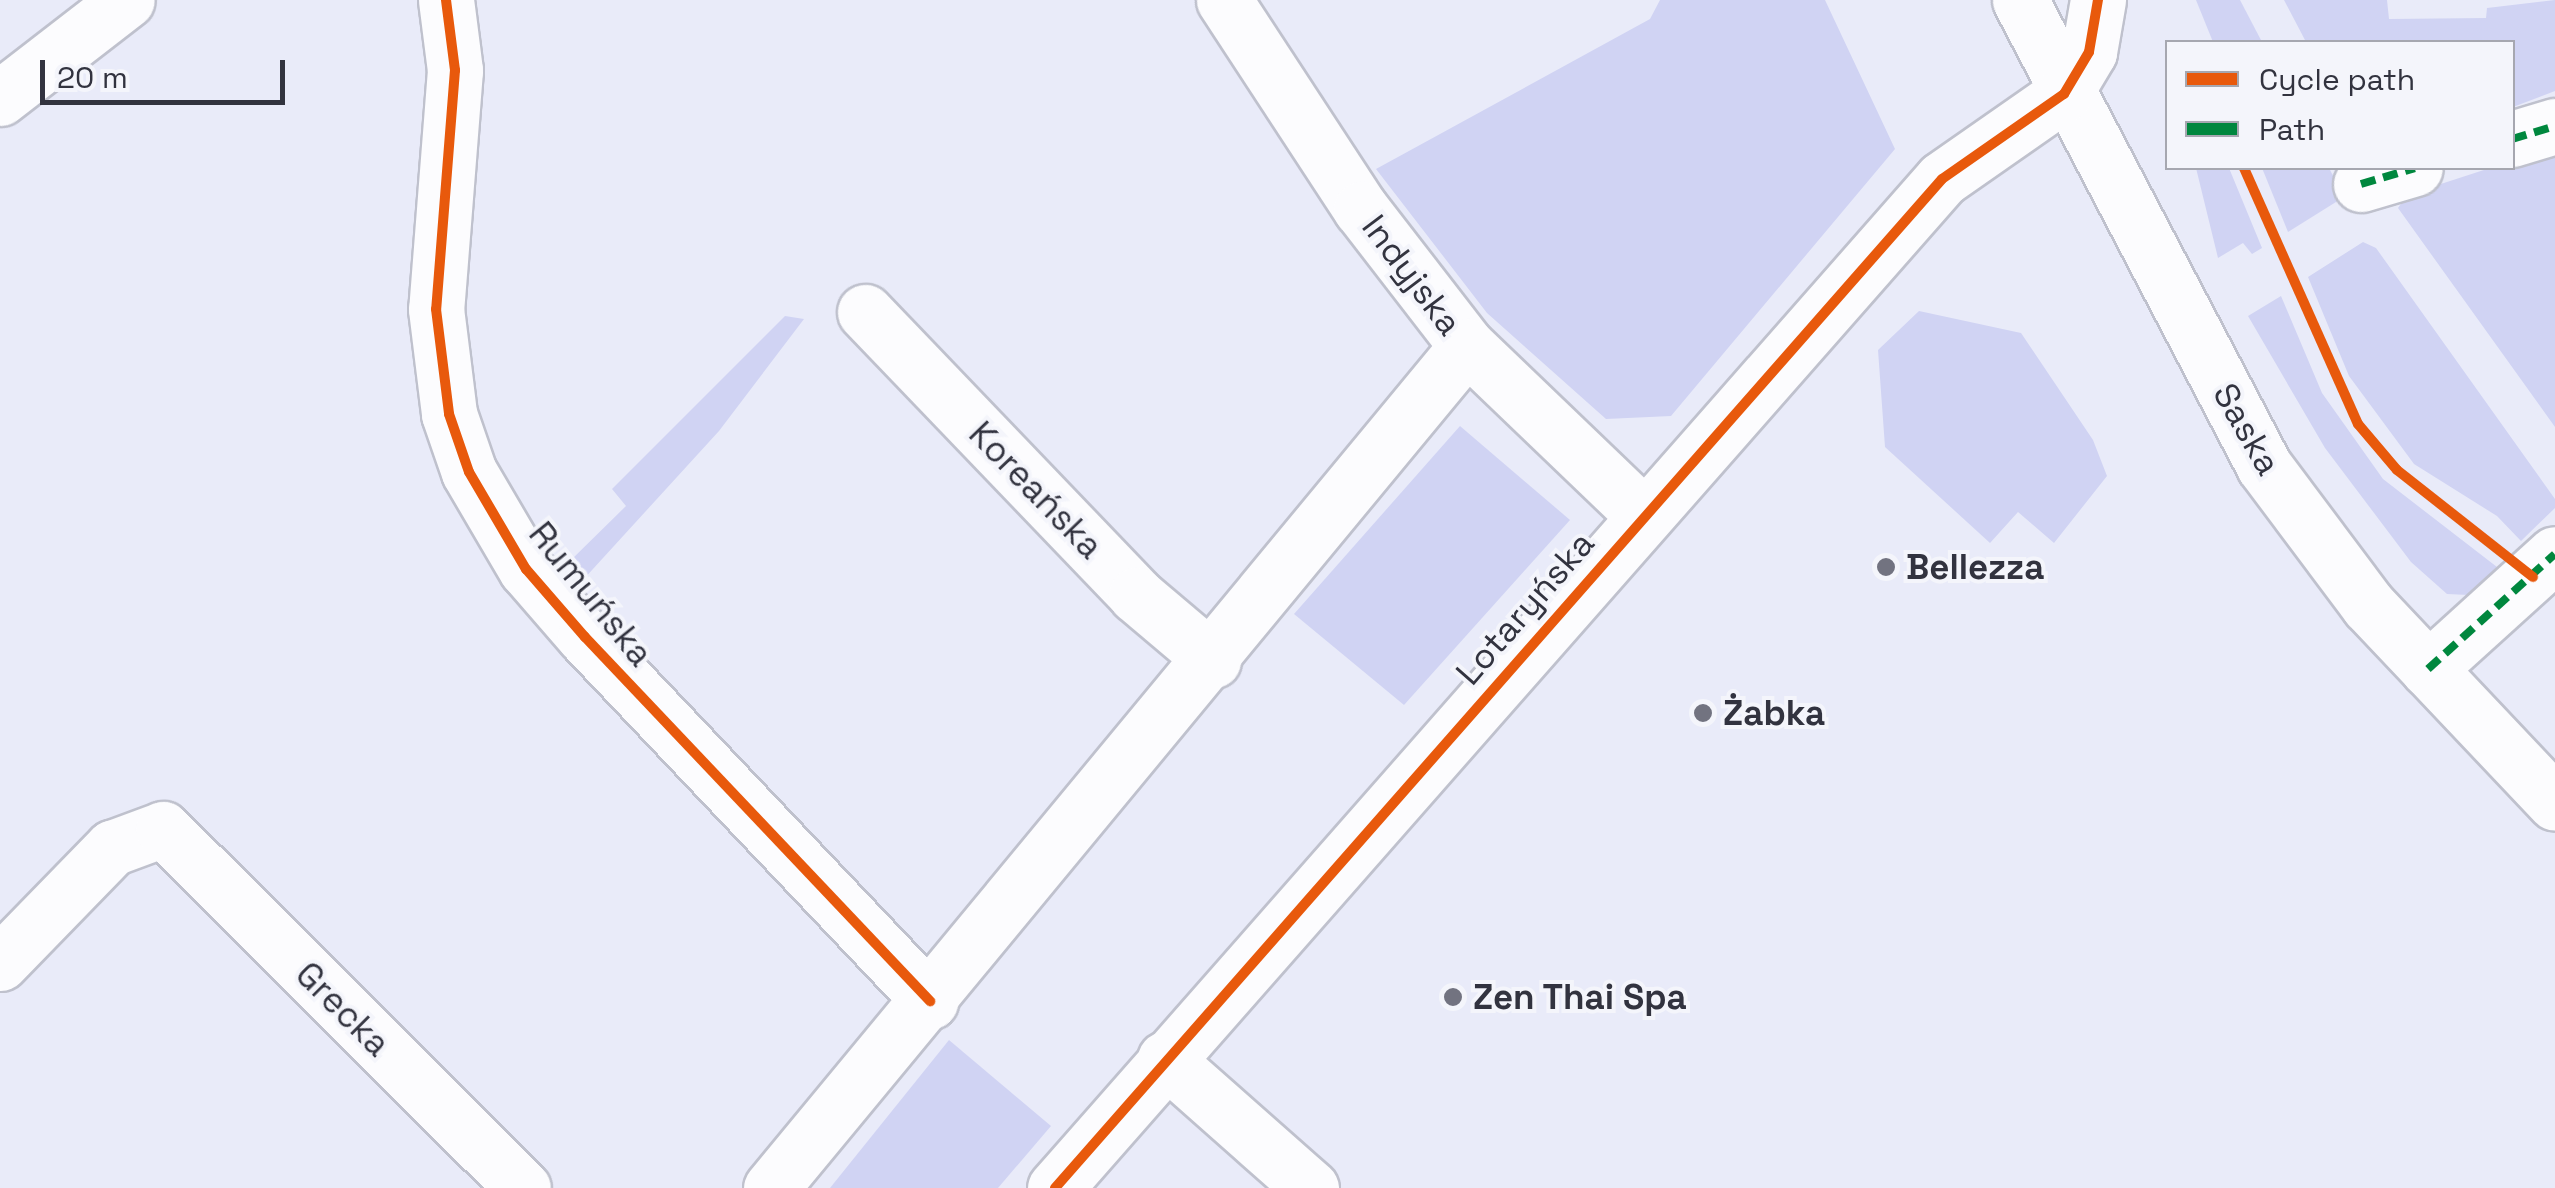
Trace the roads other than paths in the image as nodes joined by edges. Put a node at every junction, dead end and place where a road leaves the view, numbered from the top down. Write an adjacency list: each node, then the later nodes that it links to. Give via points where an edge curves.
1 (127, 0): 7 (street)
2 (446, 0): 20 (street, Rumuńska, via 454,70 436,309 449,414 469,472 526,569 585,637)
3 (1224, 0): 13 (street, Indyjska, via 1362,209)
4 (2020, 0): 6 (street, Saska)
5 (2098, 0): 6 (street, via 2089,52)
6 (2064, 94): 14 (street, Lotaryńska, via 1942,179); 17 (street, Saska, via 2264,466 2368,605)
7 (0, 98)
8 (2555, 126): 9 (street)
9 (2515, 138)
10 (2409, 170): 11 (street)
11 (2361, 184)
12 (866, 312): 16 (street, Koreańska, via 1136,594)
13 (1467, 346): 14 (street, Indyjska); 16 (street)
14 (1643, 515): 21 (street, Lotaryńska)
15 (2555, 554): 17 (street)
16 (1213, 660): 20 (street)
17 (2428, 668): 18 (street, Saska)
18 (2555, 803)
19 (0, 963): 22 (street, Grecka, via 112,848 163,829)
20 (930, 1001): 23 (street)
21 (1166, 1059): 24 (street, Lotaryńska); 25 (street)
22 (523, 1188)
23 (771, 1188)
24 (1055, 1188)
25 (1312, 1188)

